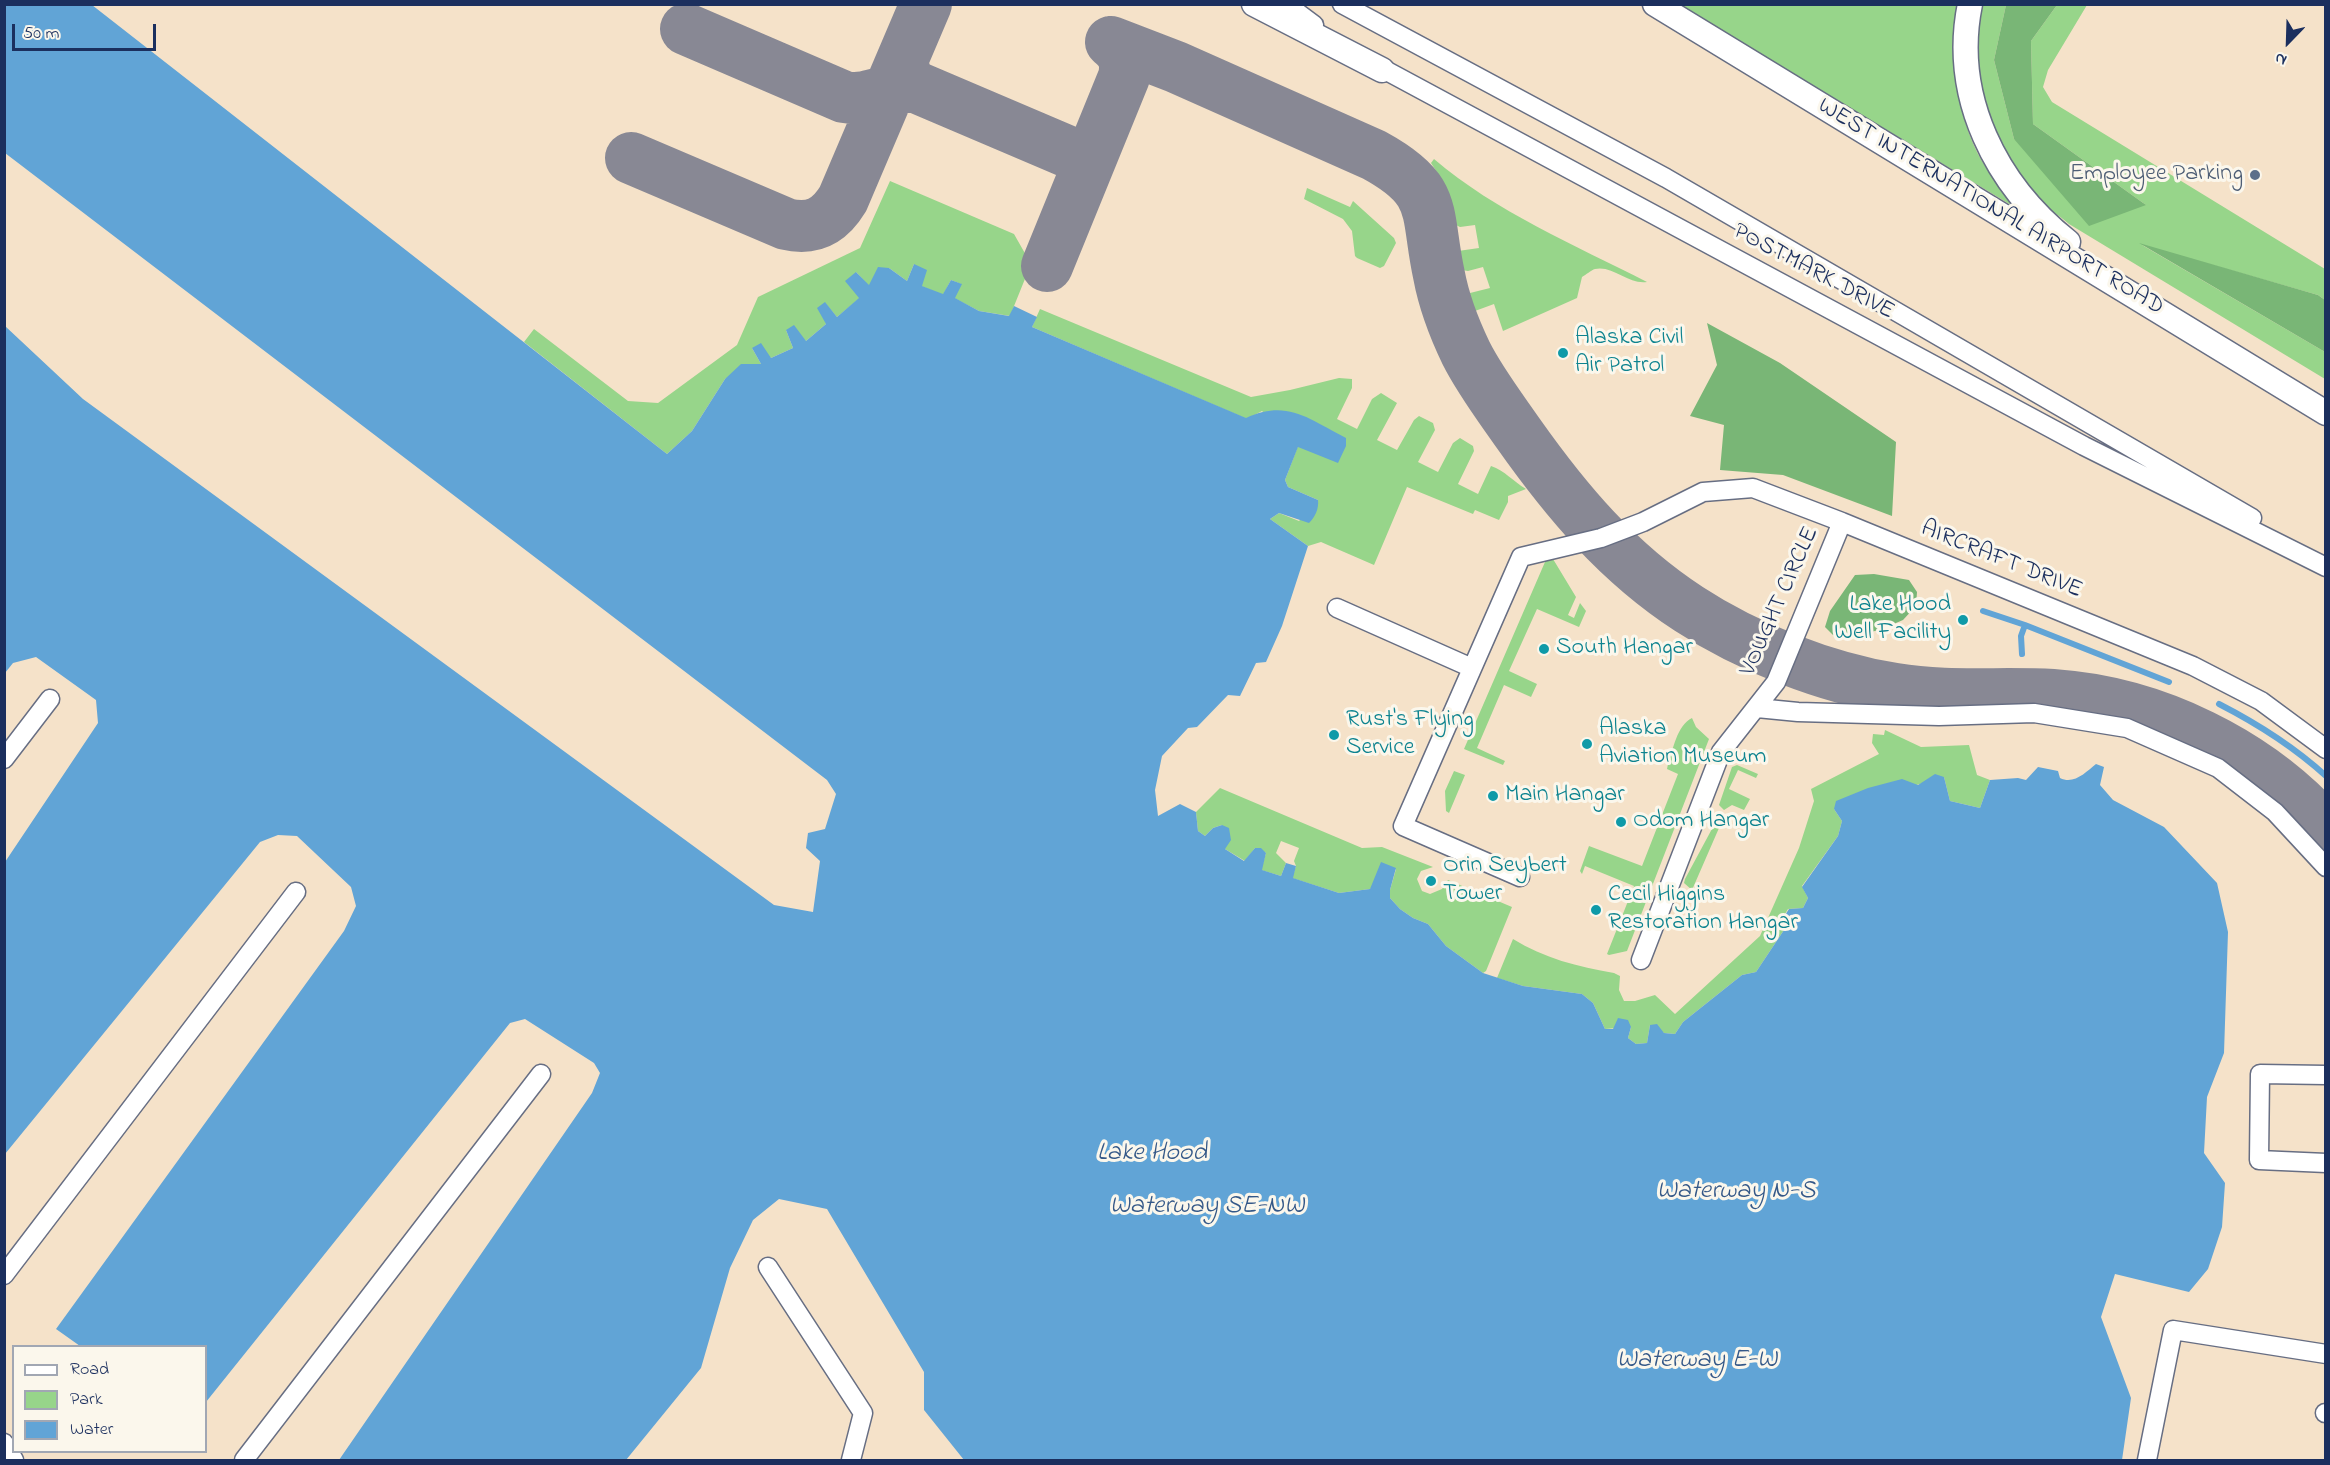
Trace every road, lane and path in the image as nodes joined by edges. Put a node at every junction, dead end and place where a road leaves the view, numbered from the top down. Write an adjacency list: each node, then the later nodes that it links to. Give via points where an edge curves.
1 (1254, 4): 6 (main road)
2 (1286, 4): 6 (street, POSTMARK DRIVE)
3 (1342, 4): 12 (street, POSTMARK DRIVE, via 1666,178)
4 (1655, 4): 7 (main road, WEST INTERNATIONAL AIRPORT ROAD)
5 (1970, 4): 7 (main road, via 1965,38 1969,85 1987,143 2000,169 2038,216)
6 (1382, 70): 13 (street, POSTMARK DRIVE, via 2084,446)
7 (2142, 301): 8 (main road, WEST INTERNATIONAL AIRPORT ROAD)
8 (2293, 393): 9 (main road); 10 (main road, WEST INTERNATIONAL AIRPORT ROAD)
9 (2325, 408)
10 (2325, 413)
11 (1842, 522): 15 (street, AIRCRAFT DRIVE, via 1753,488 1703,492 1601,538 1521,557); 17 (street, VOUGHT CIRCLE, via 1776,682); 18 (street, AIRCRAFT DRIVE, via 2193,666 2261,701)
12 (2325, 561)
13 (2325, 567)
14 (1338, 608): 15 (street)
15 (1472, 668): 21 (street, via 1403,826)
16 (50, 699): 19 (street)
17 (1757, 708): 20 (street, via 1939,716 2034,713 2127,728 2218,768 2275,812); 23 (street, VOUGHT CIRCLE, via 1721,752)
18 (2325, 749)
19 (4, 759)
20 (2325, 867)
21 (1520, 877)
22 (296, 892): 28 (street)
23 (1641, 960)
24 (541, 1074): 32 (street)
25 (2325, 1075): 26 (street, via 2260,1074 2259,1095 2259,1160)
26 (2325, 1163)
27 (768, 1267): 33 (street, via 863,1413)
28 (4, 1275)
29 (2325, 1354): 34 (street, via 2173,1330)
30 (4, 1443): 31 (street)
31 (14, 1461)
32 (244, 1461)
33 (851, 1461)
34 (2147, 1461)

